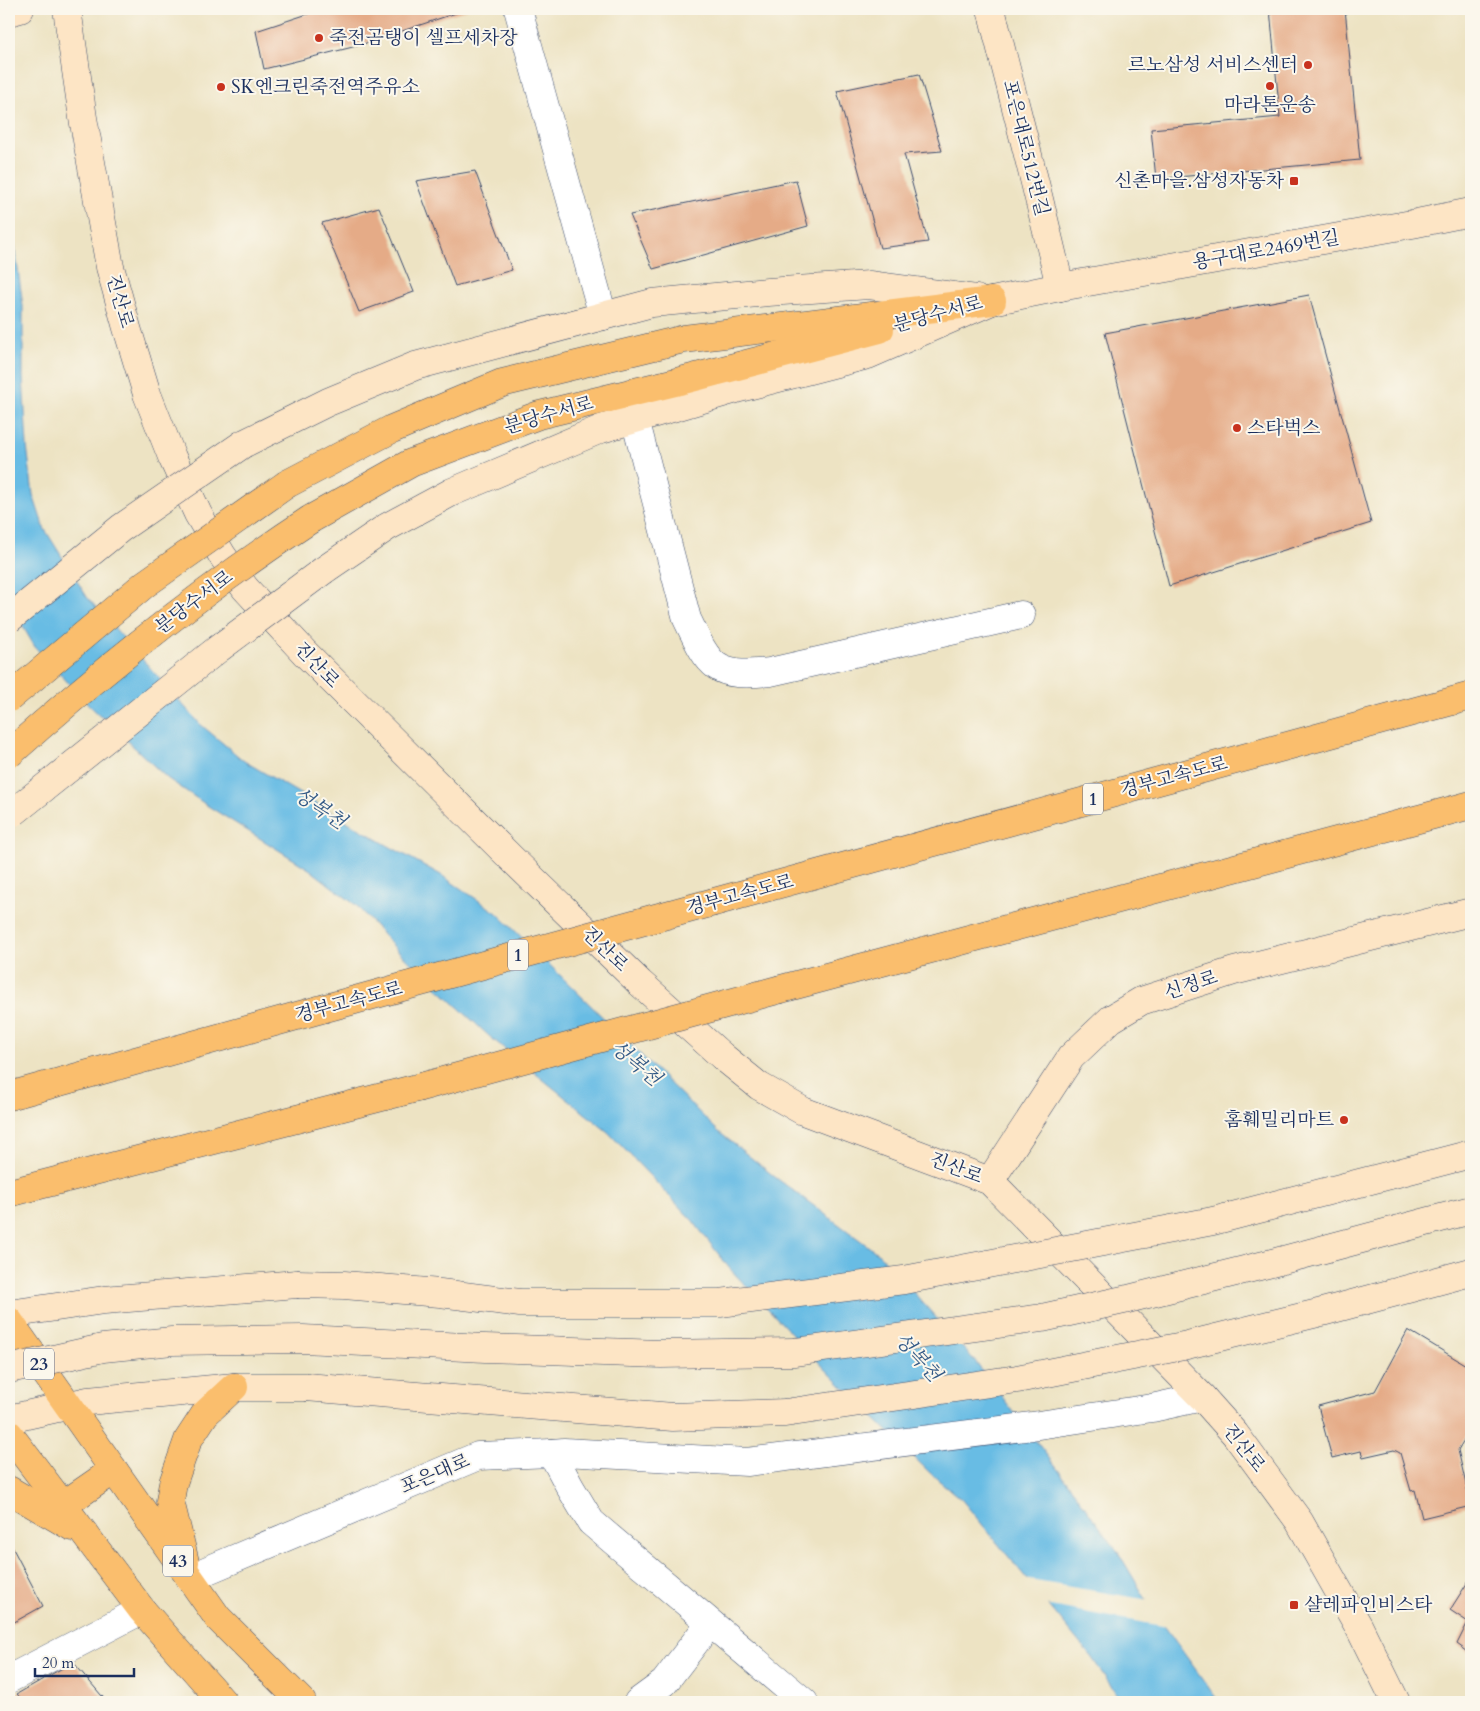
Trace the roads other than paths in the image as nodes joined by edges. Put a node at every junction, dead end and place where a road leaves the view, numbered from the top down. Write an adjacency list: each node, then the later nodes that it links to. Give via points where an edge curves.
1 (20, 9): 5 (street)
2 (67, 9): 21 (street, 진산로, via 110,267 147,394 194,506 245,588 305,654 640,983 759,1086 803,1111)
3 (518, 9): 9 (street)
4 (992, 9): 7 (street, 포은대로512번길)
5 (9, 12)
6 (1471, 212): 7 (street, 용구대로2469번길)
7 (1060, 287): 8 (street, 용구대로2469번길)
8 (992, 301): 9 (street, via 869,285 652,304); 10 (street, via 868,355); 14 (main road, 분당수서로, bridge, via 684,340 502,383 392,429 287,484 145,584); 15 (main road, 분당수서로, bridge, via 539,415 411,463 258,553 148,636)
9 (603, 316): 12 (street, bridge, via 416,366 328,402 243,444 121,528)
10 (635, 419): 11 (street, via 687,619 700,647 722,670 744,675 770,672); 17 (street, bridge, via 601,429 452,492 387,527 218,649)
11 (1021, 615)
12 (9, 619)
13 (1471, 696): 19 (main road, 경부고속도로 / 1, bridge)
14 (9, 698)
15 (9, 754)
16 (1471, 805): 22 (main road, bridge, via 418,1088)
17 (12, 814)
18 (1471, 912): 21 (street, 신정로, via 1234,971 1141,1002 1111,1019 1071,1057)
19 (9, 1096)
20 (1471, 1154): 25 (street, bridge, via 1213,1221 904,1280 720,1302 520,1303 353,1285 297,1284 104,1300)
21 (990, 1181): 29 (street, 진산로)
22 (17, 1191)
23 (1471, 1210): 27 (street, bridge, via 1128,1300 1042,1318 796,1352 661,1354 303,1339 172,1341 104,1348)
24 (1471, 1272): 28 (street, bridge, via 1182,1346 1017,1379 785,1413 673,1416 306,1387)
25 (9, 1314)
26 (9, 1321): 30 (main road, 23)
27 (9, 1369)
28 (234, 1387): 30 (street, via 88,1401); 38 (main road, via 205,1414 188,1440 172,1483 170,1501)
29 (1202, 1397): 33 (street, 포은대로, via 1032,1426 747,1462); 46 (street, 진산로, via 1235,1434 1299,1521 1359,1627)
30 (68, 1406): 31 (street); 34 (main road, 43)
31 (9, 1419)
32 (9, 1434): 36 (main road)
33 (552, 1452): 38 (street, 포은대로, via 478,1456); 40 (street, via 591,1522)
34 (114, 1470): 36 (main road); 38 (main road, 43)
35 (9, 1490): 37 (main road)
36 (62, 1506): 37 (main road)
37 (83, 1534): 39 (main road)
38 (189, 1578): 43 (main road, 43, via 218,1618)
39 (142, 1610): 41 (street); 42 (main road)
40 (710, 1623): 44 (street, via 664,1683); 45 (street)
41 (9, 1679)
42 (223, 1702)
43 (302, 1702)
44 (638, 1702)
45 (804, 1702)
46 (1396, 1702)

